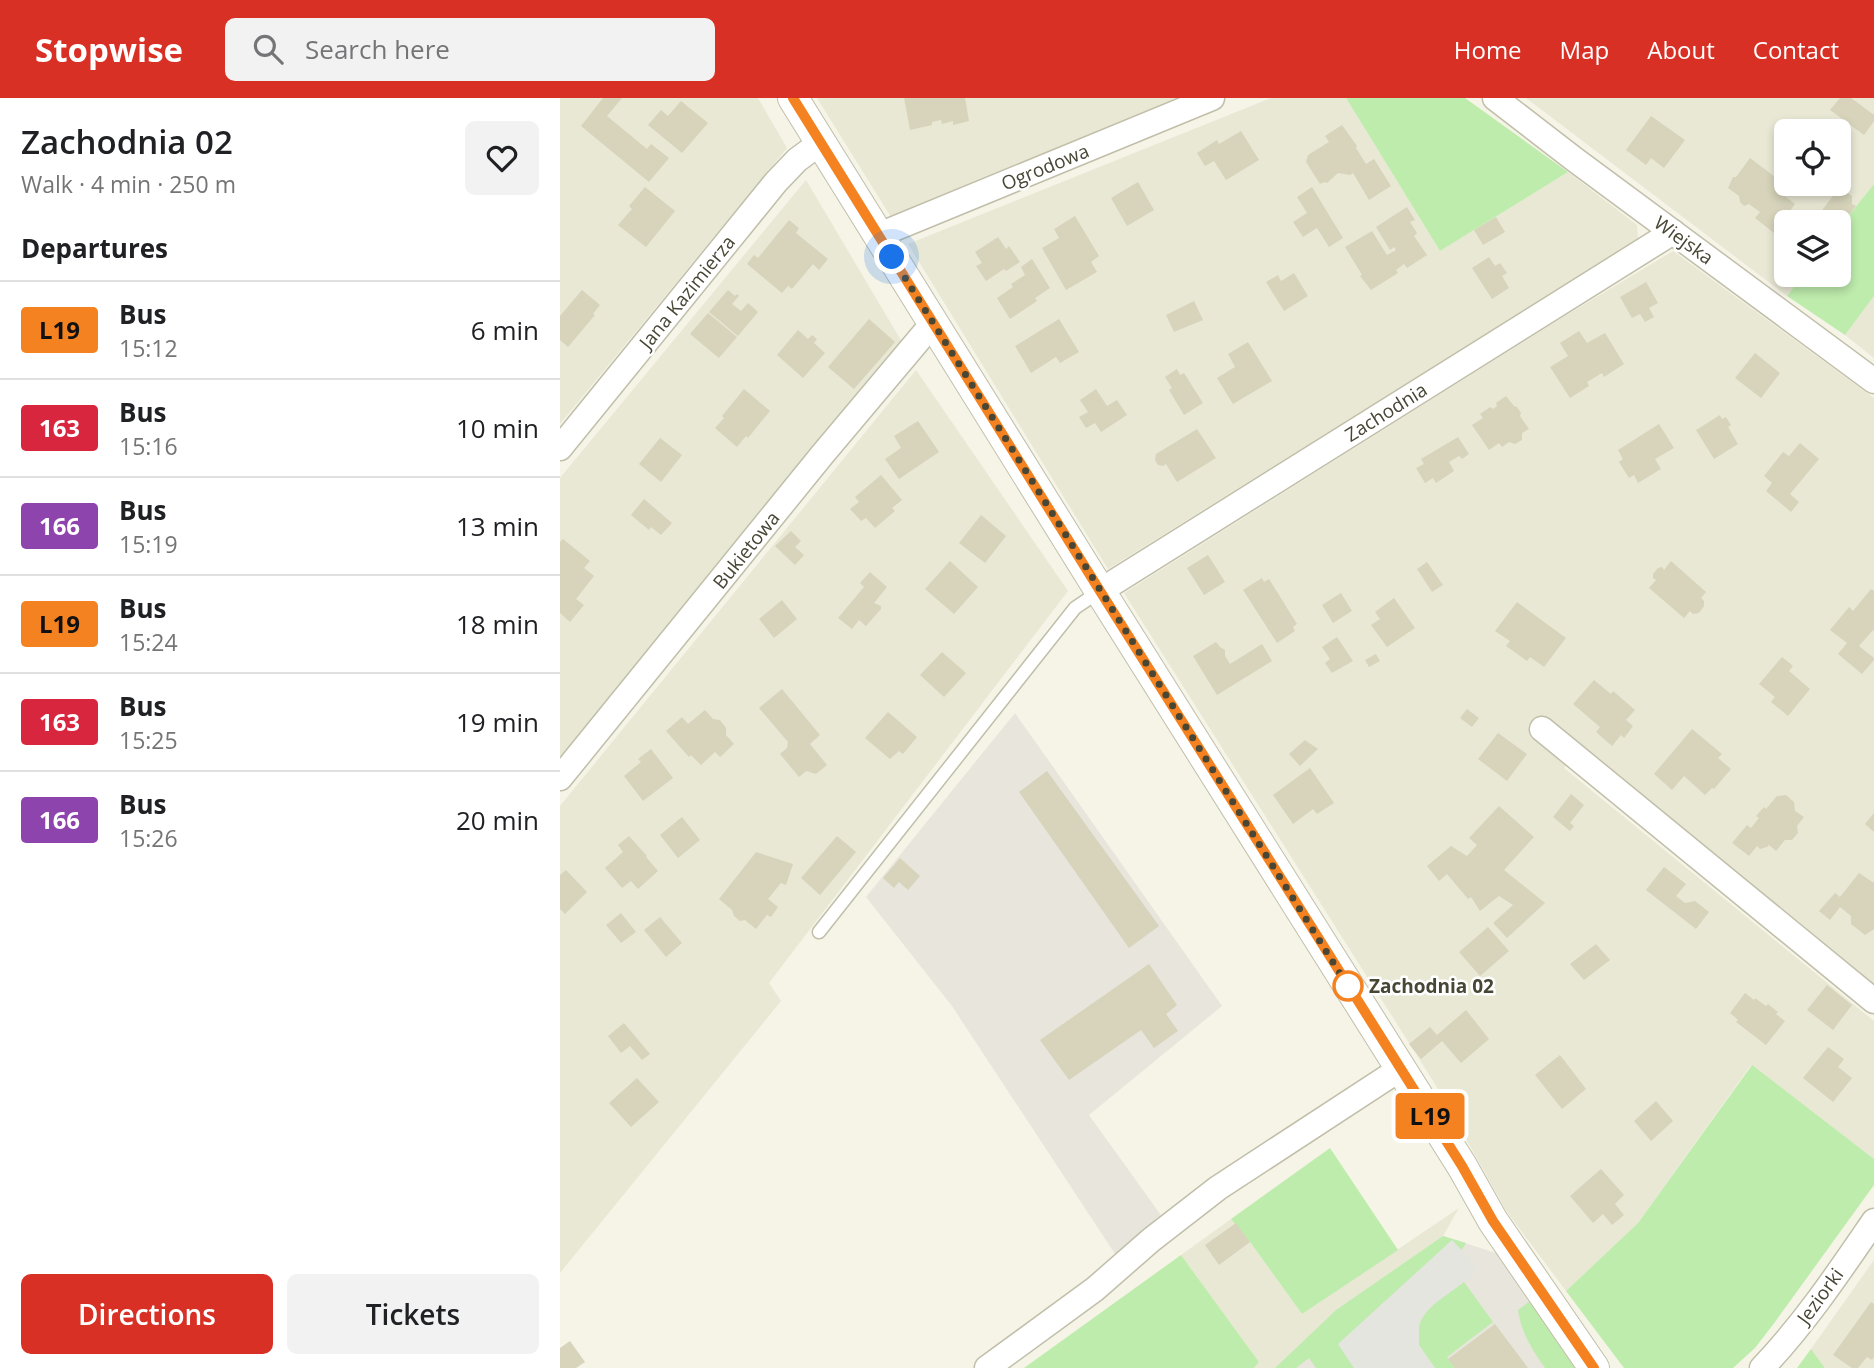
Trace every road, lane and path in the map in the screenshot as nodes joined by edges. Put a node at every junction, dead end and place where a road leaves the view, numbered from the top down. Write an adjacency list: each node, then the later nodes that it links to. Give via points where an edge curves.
1 (793, 98): 4 (street)
2 (1212, 98): 6 (street, Ogrodowa)
3 (1495, 98): 5 (street, Wiejska)
4 (820, 143): 6 (street); 9 (street, Jana Kazimierza, via 776,182)
5 (1673, 232): 8 (street, Wiejska); 10 (street, Zachodnia)
6 (878, 235): 7 (street)
7 (933, 323): 10 (street); 12 (street, Bukietowa)
8 (1874, 381)
9 (560, 448)
10 (1100, 591): 13 (lane, via 1075,608); 15 (street)
11 (1542, 729): 14 (street)
12 (560, 778)
13 (819, 932)
14 (1874, 1000)
15 (1400, 1069): 17 (street, via 1218,1188 1095,1289); 18 (street, via 1493,1221)
16 (1874, 1221): 19 (street, Jeziorki, via 1813,1309)
17 (987, 1368)
18 (1594, 1368)
19 (1762, 1368)

